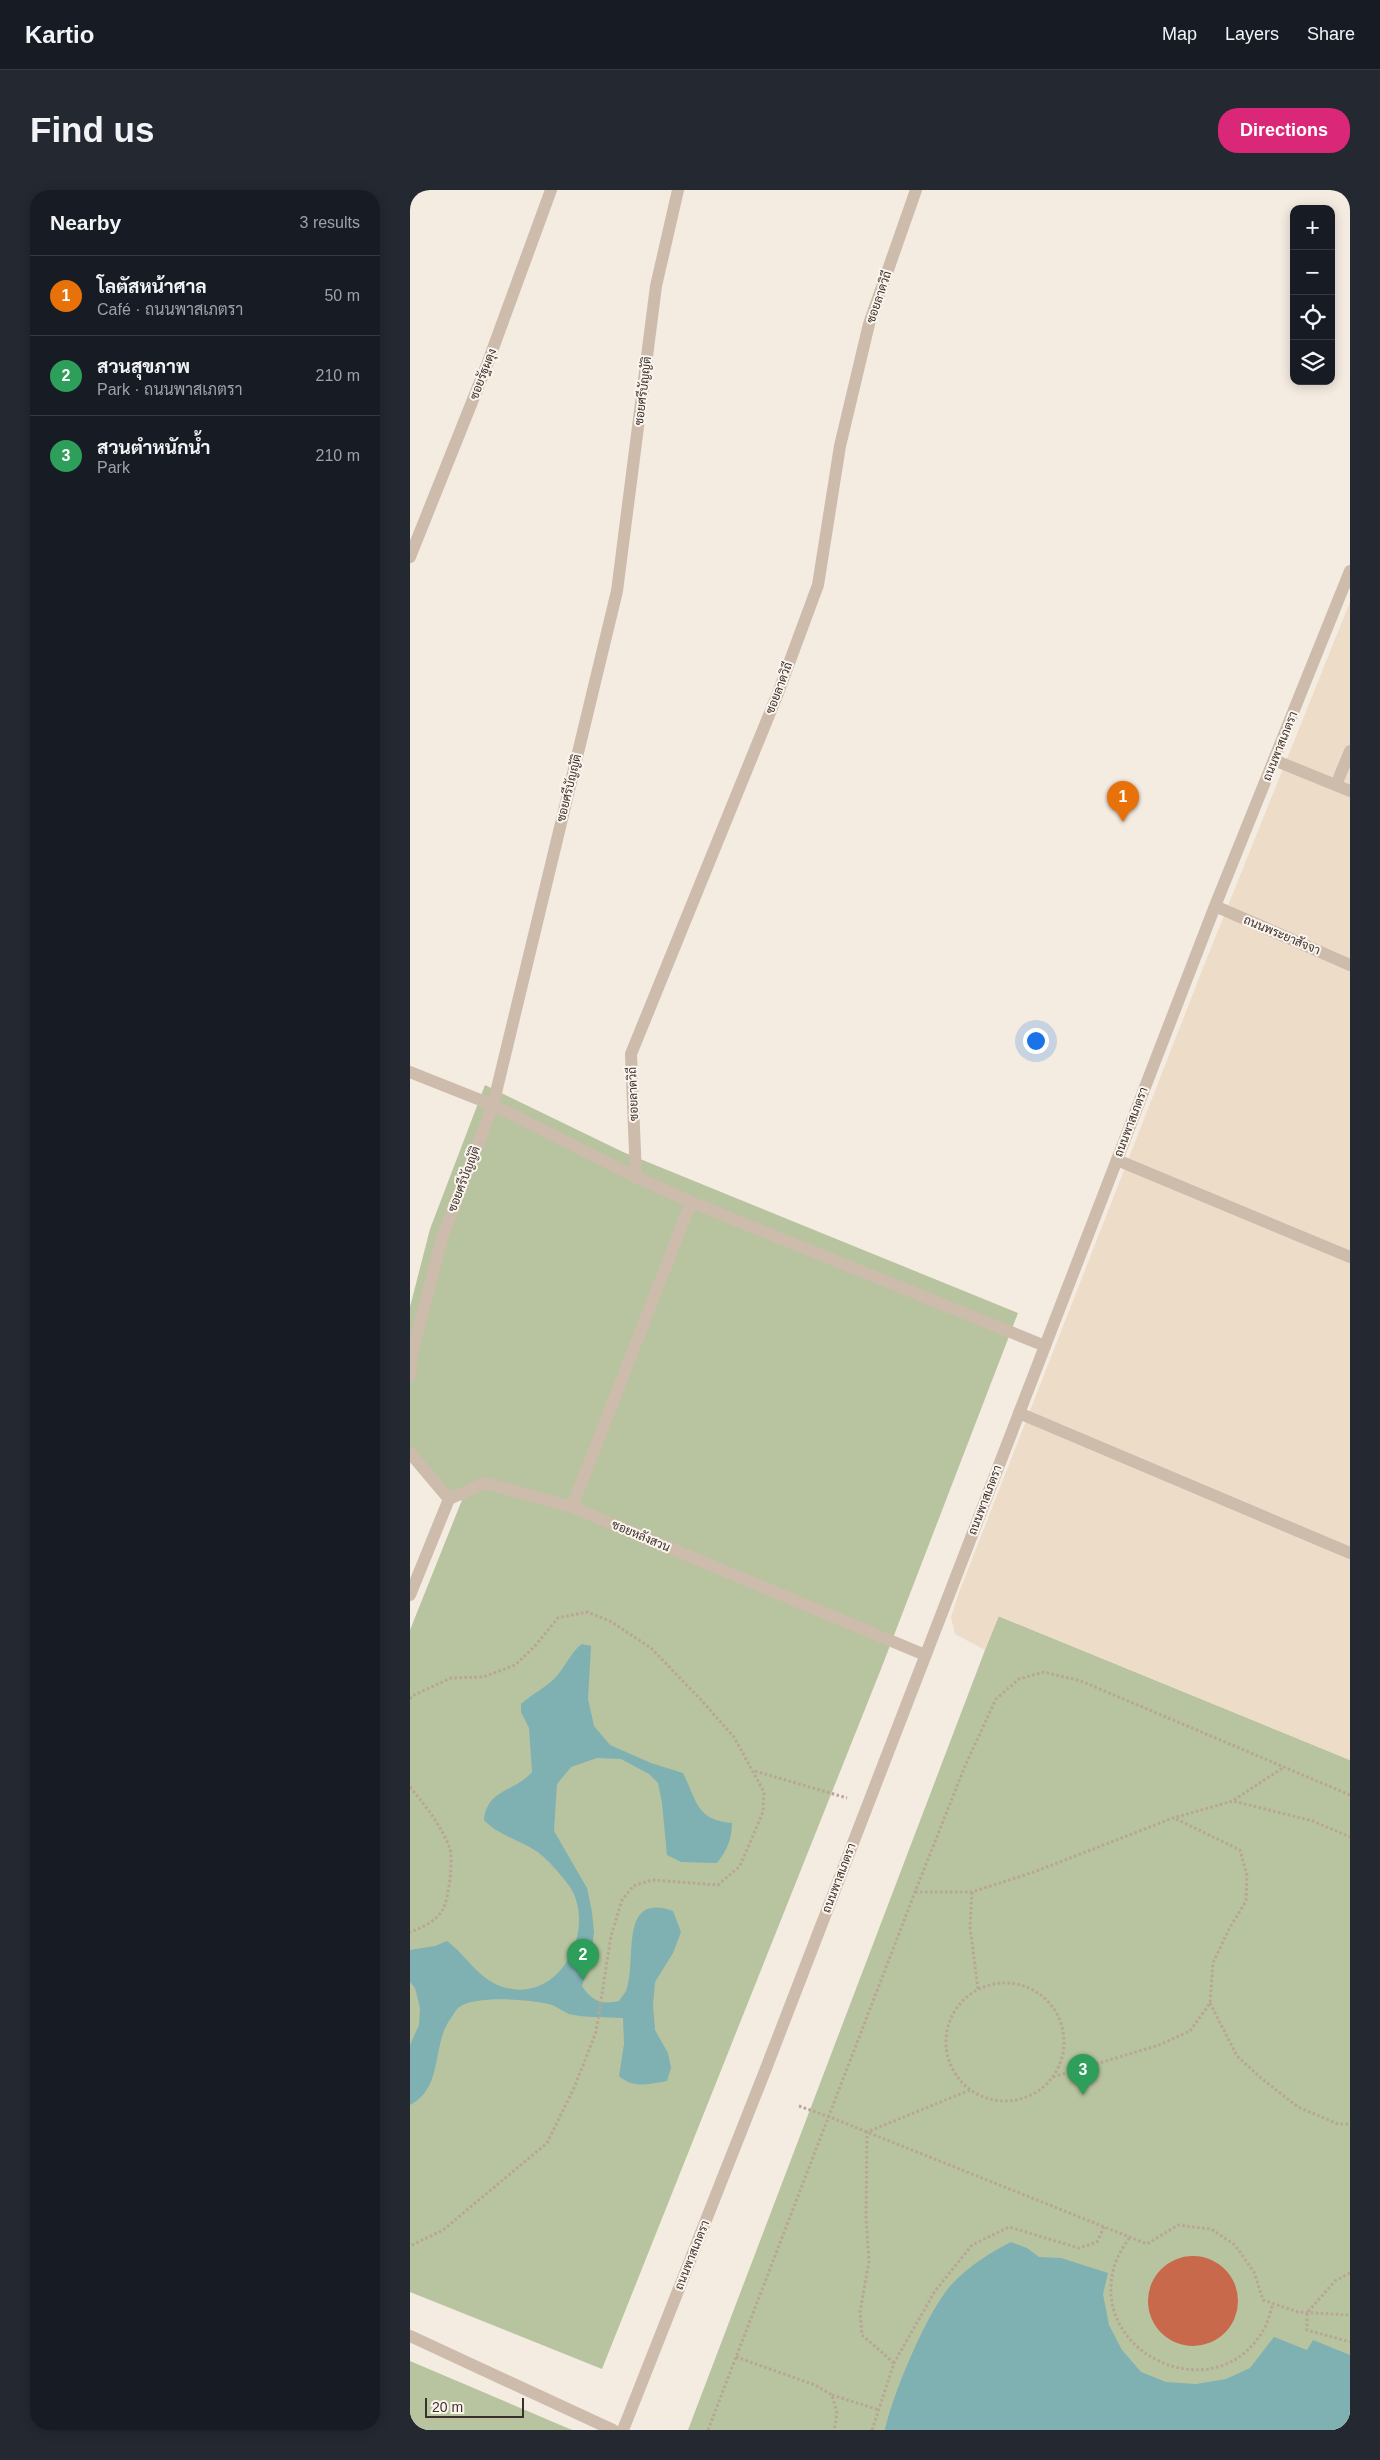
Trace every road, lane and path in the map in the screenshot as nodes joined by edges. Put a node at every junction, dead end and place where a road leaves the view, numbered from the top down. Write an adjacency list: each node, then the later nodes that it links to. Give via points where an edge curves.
1 (551, 190): 4 (street, ซอยรัฐผดุง, via 488,362)
2 (678, 190): 13 (street, ซอยศรีบัญญัติ, via 656,286 617,590)
3 (916, 190): 15 (street, ซอยลาดวิถี, via 869,324 840,446 818,585 631,1054)
4 (410, 557)
5 (1350, 571): 7 (street, ถนนพาสเภตรา)
6 (1350, 751): 8 (street)
7 (1274, 760): 8 (street); 10 (street, ถนนพาสเภตรา)
8 (1336, 785): 9 (street)
9 (1350, 791)
10 (1214, 906): 11 (street, ถนนพระยาสัจจา); 14 (street, ถนนพาสเภตรา)
11 (1350, 965)
12 (410, 1072): 13 (street)
13 (493, 1105): 15 (street); 19 (street, ซอยศรีบัญญัติ, via 443,1235 412,1353)
14 (1117, 1160): 17 (street); 18 (street, ถนนพาสเภตรา)
15 (636, 1177): 16 (street)
16 (691, 1202): 18 (street); 23 (street)
17 (1350, 1257)
18 (1045, 1346): 20 (street, ถนนพาสเภตรา)
19 (410, 1376)
20 (1019, 1413): 24 (street); 26 (street, ถนนพาสเภตรา)
21 (410, 1453): 22 (street)
22 (449, 1499): 23 (street, ซอยหลังสวน, via 484,1483); 25 (street)
23 (572, 1507): 26 (street, ซอยหลังสวน)
24 (1350, 1553)
25 (410, 1595)
26 (925, 1655): 33 (street, ถนนพาสเภตรา)
27 (410, 1700): 29 (path, via 412,1696 451,1678 483,1677 514,1665 558,1618 586,1612 610,1621 651,1648 734,1737)
28 (1284, 1767): 31 (path); 32 (path); 36 (path, via 1080,1681 1044,1672 1019,1678 996,1699)
29 (754, 1771): 33 (path); 49 (path, via 764,1792 763,1812 740,1866 718,1885 652,1880 633,1886 622,1900 611,1936 596,2032 547,2143 443,2230)
30 (410, 1787): 38 (path, via 428,1809 450,1847 450,1877 442,1911 420,1929)
31 (1350, 1796)
32 (1233, 1800): 34 (path); 35 (path, via 1313,1821)
33 (868, 1804): 61 (street, ถนนพาสเภตรา)
34 (1173, 1818): 37 (path, via 1034,1872); 40 (path, via 1240,1850 1247,1876 1246,1901 1214,1963)
35 (1350, 1837)
36 (914, 1892): 37 (path); 44 (path)
37 (972, 1892): 39 (path, via 970,1926)
38 (410, 1932)
39 (978, 1989): 41 (path, via 996,1982 1016,1983 1035,1990 1050,2002 1060,2020 1064,2039 1062,2059); 42 (path, via 962,2001 950,2018 946,2038 948,2058 957,2076)
40 (1210, 2003): 41 (path, via 1190,2031); 45 (path, via 1237,2056 1261,2078 1298,2107 1338,2124)
41 (1053, 2077): 42 (path, via 1040,2090 1024,2098 1005,2101 987,2098)
42 (970, 2090): 46 (path)
43 (799, 2106): 44 (path)
44 (828, 2116): 46 (path); 56 (path)
45 (1350, 2124)
46 (867, 2132): 47 (path); 57 (path, via 869,2261 860,2312 862,2336)
47 (1104, 2227): 48 (path); 57 (path, via 1097,2242 1079,2248 1009,2227 972,2245 935,2292)
48 (1129, 2238): 51 (path, via 1147,2244 1178,2225 1211,2229 1236,2245 1254,2272 1263,2300); 51 (path, via 1116,2261 1111,2288 1116,2314 1128,2338 1147,2357 1172,2368 1198,2371 1224,2365 1247,2350 1264,2329)
49 (410, 2246)
50 (1350, 2273): 52 (path, via 1335,2281)
51 (1273, 2304): 52 (path)
52 (1307, 2313): 53 (path); 55 (path, via 1307,2330)
53 (1350, 2315)
54 (410, 2336): 60 (street)
55 (1350, 2342)
56 (736, 2357): 58 (path, via 815,2385); 62 (path)
57 (894, 2363): 59 (path)
58 (832, 2395): 59 (path); 63 (path, via 837,2413)
59 (879, 2410): 64 (path)
60 (614, 2430)
61 (623, 2430)
62 (708, 2430)
63 (834, 2430)
64 (872, 2430)

